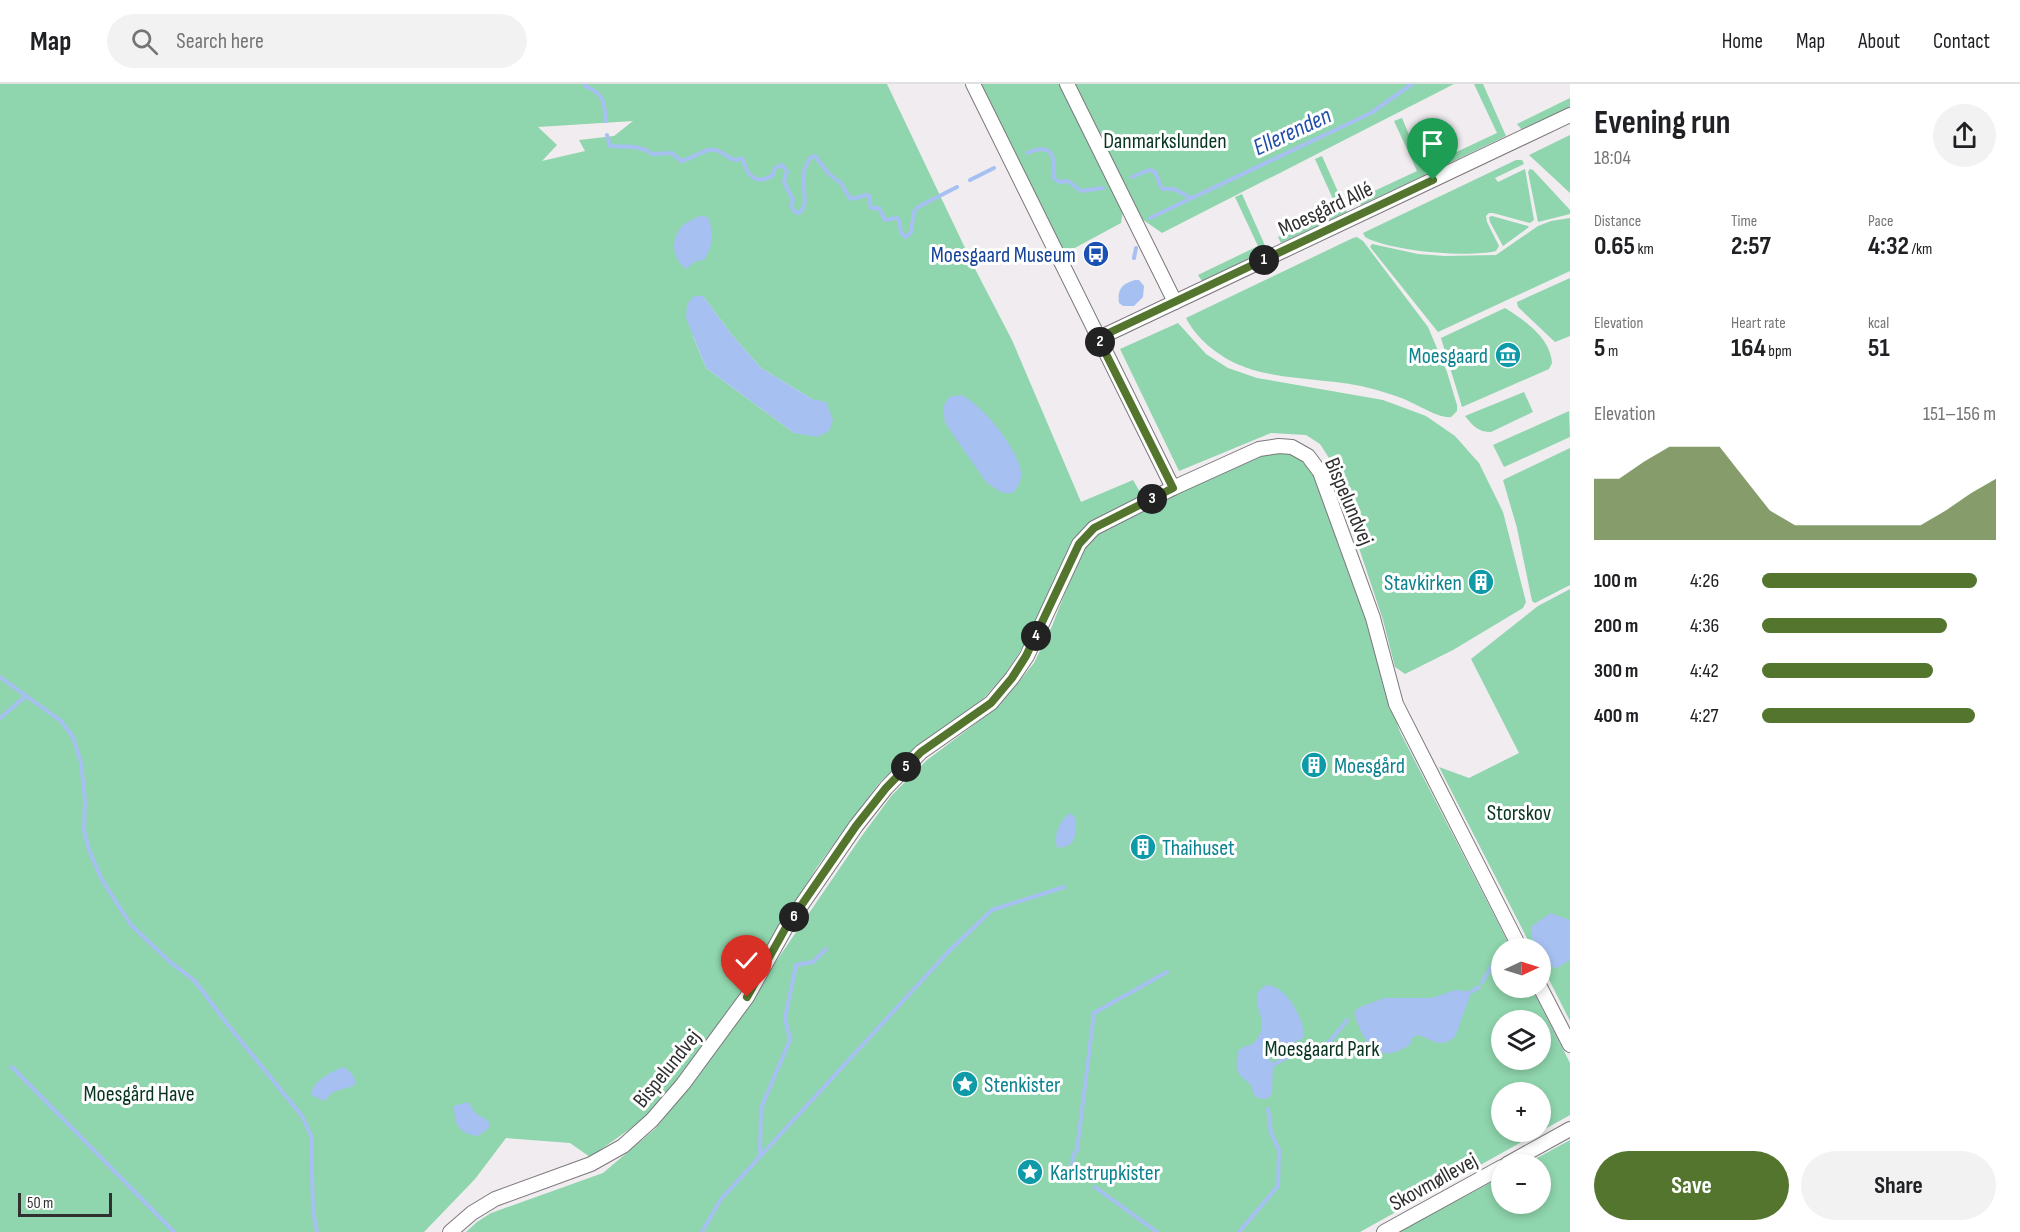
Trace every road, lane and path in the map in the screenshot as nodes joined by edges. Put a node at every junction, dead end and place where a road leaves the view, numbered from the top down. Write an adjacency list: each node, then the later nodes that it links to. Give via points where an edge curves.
1 (973, 84): 5 (street)
2 (1067, 84): 4 (street)
3 (1570, 115): 4 (street, Moesgård Allé)
4 (1175, 302): 5 (street, Moesgård Allé)
5 (1098, 338): 6 (street)
6 (1173, 488): 7 (street, Bispelundvej, via 1259,449 1292,447 1308,456 1320,472 1373,618 1396,704); 13 (street, Bispelundvej, via 1094,528 1079,544 1012,678 991,703 921,752 886,788 785,929 747,997 652,1120 623,1146 591,1164 495,1199 472,1212)
7 (1515, 938)
8 (1546, 998): 9 (street)
9 (1570, 1045)
10 (1570, 1129): 11 (street, Skovmøllevej)
11 (1525, 1154)
12 (1491, 1173): 14 (street, Skovmøllevej)
13 (450, 1232)
14 (1384, 1232)

